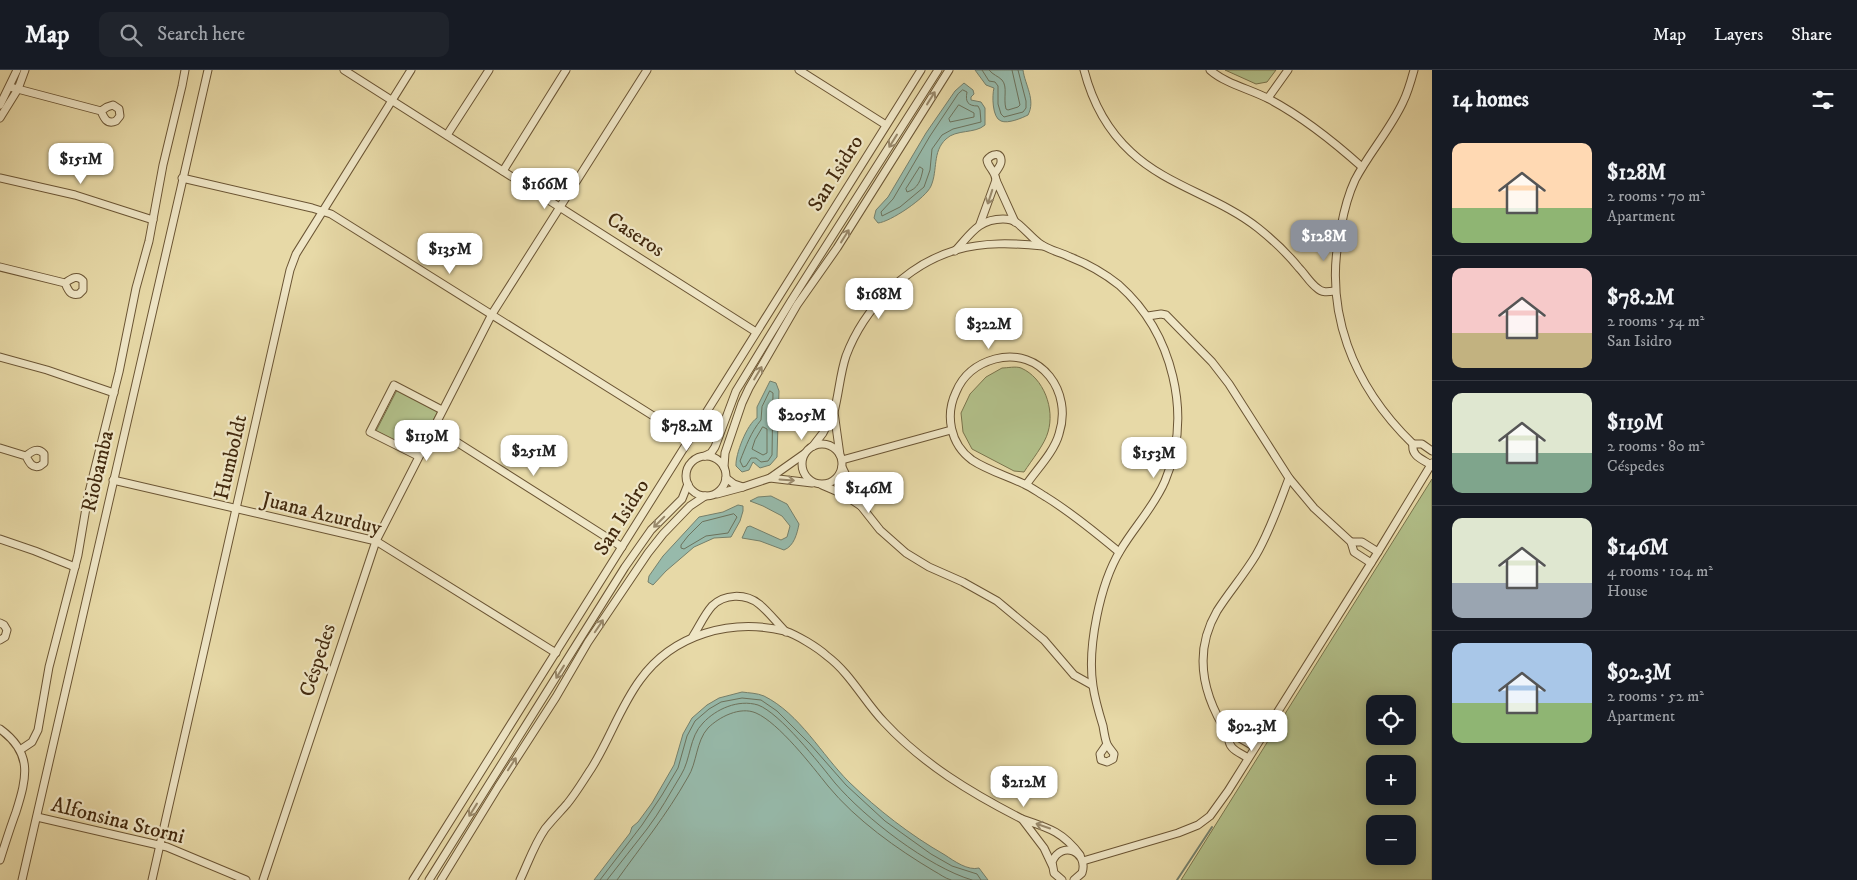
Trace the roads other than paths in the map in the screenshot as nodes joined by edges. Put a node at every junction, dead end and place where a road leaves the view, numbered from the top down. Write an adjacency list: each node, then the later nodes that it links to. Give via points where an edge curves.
1 (17, 70): 18 (street)
2 (25, 70): 19 (street)
3 (185, 70): 33 (street)
4 (208, 70): 30 (street, Riobamba)
5 (344, 70): 21 (street, Caseros)
6 (410, 70): 21 (street, Humboldt)
7 (489, 70): 26 (street)
8 (566, 70): 28 (street)
9 (647, 70): 31 (street, Céspedes)
10 (799, 70): 25 (street)
11 (921, 70): 25 (street, San Isidro)
12 (938, 70): 40 (street, one-way to 40)
13 (949, 70): 40 (street, one-way to 13, via 837,248)
14 (1084, 70): 41 (street, via 1099,111 1139,160 1256,226 1279,246 1316,288 1325,292)
15 (1210, 70): 20 (street)
16 (1288, 70): 20 (street)
17 (1414, 70): 27 (street, via 1403,103)
18 (10, 87): 19 (street); 22 (street)
19 (18, 89): 23 (street); 24 (street)
20 (1268, 98): 27 (street, via 1311,126)
21 (392, 100): 26 (street, Caseros); 32 (street, Humboldt)
22 (0, 105)
23 (101, 111)
24 (0, 118)
25 (886, 125): 44 (street, San Isidro)
26 (447, 135): 28 (street, Caseros)
27 (1362, 166): 41 (street, via 1348,198 1337,242)
28 (503, 171): 31 (street, Caseros)
29 (0, 178): 33 (street, via 75,195)
30 (182, 178): 32 (street); 66 (street, Riobamba)
31 (559, 206): 42 (street, Céspedes); 44 (street, Caseros)
32 (323, 210): 42 (street); 73 (street, Humboldt, via 290,270)
33 (153, 220): 46 (street)
34 (1015, 222): 35 (street, via 997,219); 35 (street, one-way to 35, via 995,176); 36 (street)
35 (980, 224): 37 (street)
36 (1043, 246): 37 (street, via 999,243); 43 (street, via 1106,275)
37 (955, 250): 48 (street, via 908,274 868,315 846,357)
38 (0, 267): 39 (street)
39 (65, 283)
40 (802, 289): 58 (street, via 736,391 715,447); 62 (street, one-way to 40, via 725,453 742,403)
41 (1335, 290): 52 (street, via 1347,345 1364,383 1388,418)
42 (492, 314): 47 (street, Céspedes); 51 (street)
43 (1148, 316): 65 (street, via 1166,315 1212,362 1242,402); 79 (street, via 1169,361 1177,399 1177,433 1170,468 1159,493)
44 (756, 332): 51 (street, San Isidro)
45 (0, 357): 46 (street)
46 (114, 393): 83 (street, via 94,469)
47 (442, 410): 49 (street, Céspedes); 57 (street, via 394,385 370,432)
48 (834, 412): 54 (street, via 823,433); 60 (street)
49 (434, 427): 57 (street, Céspedes); 78 (street)
50 (951, 430): 60 (street); 69 (street, via 959,446 972,460); 69 (street, via 950,412 954,395 962,380 975,368 992,360 1009,358 1027,361 1042,370 1050,376 1060,394 1062,426 1052,448)
51 (690, 439): 78 (street, San Isidro)
52 (1413, 444): 55 (street, via 1422,444); 59 (street, via 1412,452)
53 (0, 448): 56 (street)
54 (809, 449): 60 (street, via 826,444 836,449); 64 (street); 68 (street, via 802,462 803,470)
55 (1429, 449): 59 (street)
56 (26, 456)
57 (418, 456): 75 (street, Céspedes)
58 (705, 456): 62 (street, via 716,459); 67 (street, via 690,464 686,474)
59 (1420, 458): 61 (street)
60 (842, 460): 68 (street, via 840,474 835,480); 72 (street)
61 (1431, 464): 80 (street)
62 (724, 467): 63 (street)
63 (726, 478): 70 (street); 71 (street, via 721,489)
64 (770, 478): 68 (street, one-way to 68); 70 (street)
65 (1289, 478): 76 (street, via 1314,508); 93 (street, via 1266,536 1216,614 1208,635 1204,658 1207,691 1215,714)
66 (113, 480): 73 (street, Juana Azurduy); 102 (street, Riobamba)
67 (688, 484): 71 (street, via 695,493); 89 (street, one-way to 89, via 682,499 652,530 625,567)
68 (818, 484): 72 (street)
69 (1026, 485): 79 (street, via 1074,515)
70 (743, 487): 71 (street)
71 (708, 496): 90 (street, one-way to 71, via 663,534 690,506)
72 (861, 506): 91 (street, via 880,530 906,553 997,601 1044,640 1074,675)
73 (236, 509): 75 (street, Juana Azurduy); 104 (street, Humboldt)
74 (0, 539): 83 (street)
75 (376, 542): 88 (street, Juana Azurduy); 112 (street, Céspedes)
76 (1351, 542): 77 (street); 81 (street, via 1354,552)
77 (1366, 545): 80 (street); 81 (street, via 1366,552)
78 (622, 547): 88 (street, San Isidro)
79 (1119, 552): 91 (street, via 1098,610 1092,652)
80 (1378, 552): 82 (street)
81 (1360, 556): 82 (street)
82 (1371, 563): 96 (street)
83 (75, 567): 97 (street, via 49,667 36,737)
84 (0, 623): 87 (street, via 7,630)
85 (786, 632): 86 (street, via 734,627); 86 (street, via 760,604 736,596 712,607); 103 (street, via 828,656 884,722 927,762 979,797)
86 (693, 636): 116 (street, via 666,653 641,678 587,776 540,837)
87 (0, 640)
88 (556, 653): 113 (street, San Isidro)
89 (571, 654): 90 (street); 100 (street, one-way to 100)
90 (579, 658): 101 (street, one-way to 90)
91 (1092, 685): 95 (street)
92 (0, 728): 97 (street)
93 (1229, 736): 94 (street); 98 (street, via 1229,744)
94 (1243, 740): 96 (street); 98 (street, via 1243,747)
95 (1107, 744)
96 (1255, 747): 99 (street)
97 (20, 750): 106 (street, via 25,780)
98 (1237, 751): 99 (street)
99 (1248, 758): 105 (street, via 1210,816 1198,825)
100 (482, 796): 101 (street); 114 (street, one-way to 114)
101 (489, 801): 115 (street)
102 (37, 817): 104 (street, Alfonsina Storni); 109 (street, Riobamba)
103 (1022, 819): 105 (street, one-way to 103, via 1062,834); 108 (street, via 1044,848)
104 (160, 845): 110 (street, Humboldt); 111 (street, Alfonsina Storni)
105 (1081, 858): 107 (street); 108 (street, via 1073,850 1056,854)
106 (0, 860)
107 (1083, 870): 118 (street); 119 (street)
108 (1054, 872): 117 (street)
109 (22, 880)
110 (152, 880)
111 (246, 880)
112 (263, 880)
113 (413, 880)
114 (430, 880)
115 (441, 880)
116 (520, 880)
117 (1062, 880)
118 (1074, 880)
119 (1084, 880)

